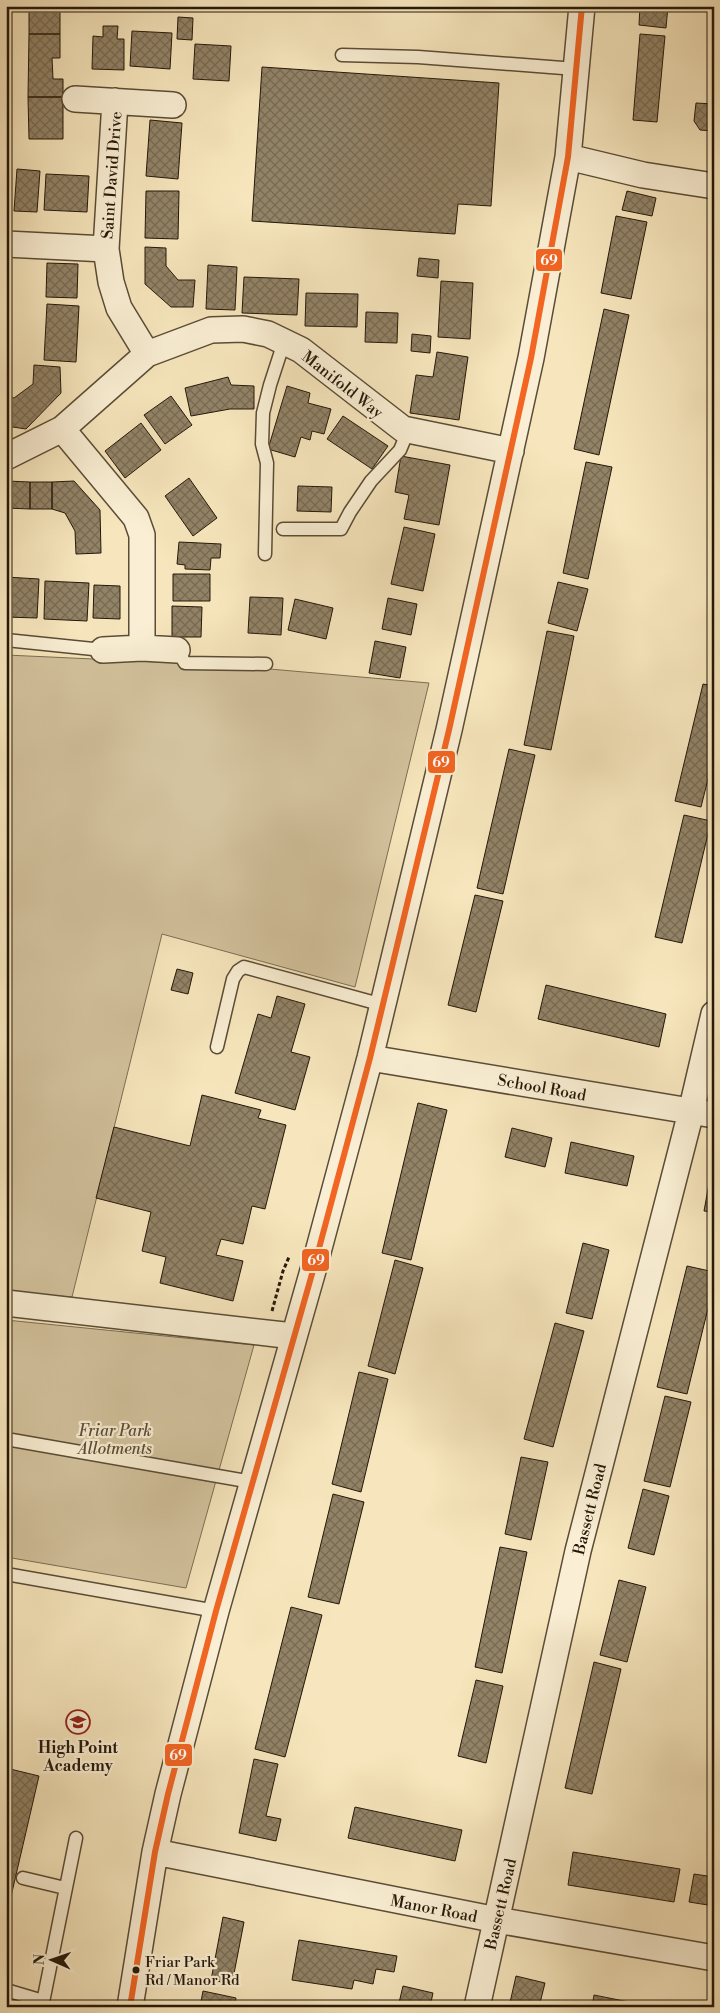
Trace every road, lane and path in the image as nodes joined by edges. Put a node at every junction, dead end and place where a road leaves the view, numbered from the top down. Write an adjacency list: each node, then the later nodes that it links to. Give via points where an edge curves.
1 (582, 6): 3 (street)
2 (342, 55): 3 (lane)
3 (576, 70): 7 (street)
4 (75, 99): 5 (street, Saint David Drive)
5 (115, 102): 6 (street, Saint David Drive); 10 (street, Saint David Drive)
6 (173, 105)
7 (568, 158): 8 (street, via 643,175); 15 (street, via 532,358)
8 (714, 186)
9 (6, 244): 10 (street)
10 (106, 249): 12 (street, Saint David Drive, via 119,308)
11 (284, 342): 12 (street, Manifold Way, via 268,334 211,330); 14 (street, Manifold Way, via 301,350 391,422); 18 (lane, via 263,413 262,444 267,463)
12 (147, 354): 13 (street)
13 (62, 429): 16 (street); 20 (street, via 136,518 142,535)
14 (408, 431): 15 (street, Manifold Way); 17 (lane, via 400,450 371,481 341,529)
15 (511, 451): 24 (street)
16 (6, 457)
17 (283, 528)
18 (265, 554)
19 (6, 640): 21 (lane)
20 (142, 648): 21 (street); 22 (street)
21 (103, 650)
22 (177, 650): 23 (lane, via 185,663)
23 (266, 664)
24 (383, 1005): 26 (lane, via 244,967 233,979); 27 (street)
25 (714, 1014): 28 (street, Bassett Road)
26 (217, 1047)
27 (370, 1058): 28 (street, School Road); 32 (street)
28 (702, 1113): 41 (street, Bassett Road, via 578,1551)
29 (291, 1254): 31 (path)
30 (6, 1303): 31 (street)
31 (266, 1333): 32 (street)
32 (293, 1336): 34 (street)
33 (6, 1438): 34 (lane)
34 (252, 1482): 36 (street)
35 (6, 1574): 36 (lane)
36 (216, 1611): 38 (street)
37 (76, 1838): 40 (lane)
38 (155, 1852): 41 (street, Manor Road); 45 (street)
39 (22, 1878): 40 (lane)
40 (66, 1888): 44 (lane)
41 (497, 1920): 42 (street, Manor Road); 46 (street, Bassett Road)
42 (714, 1958)
43 (6, 1990): 44 (lane)
44 (43, 2004)
45 (130, 2007)
46 (476, 2007)

